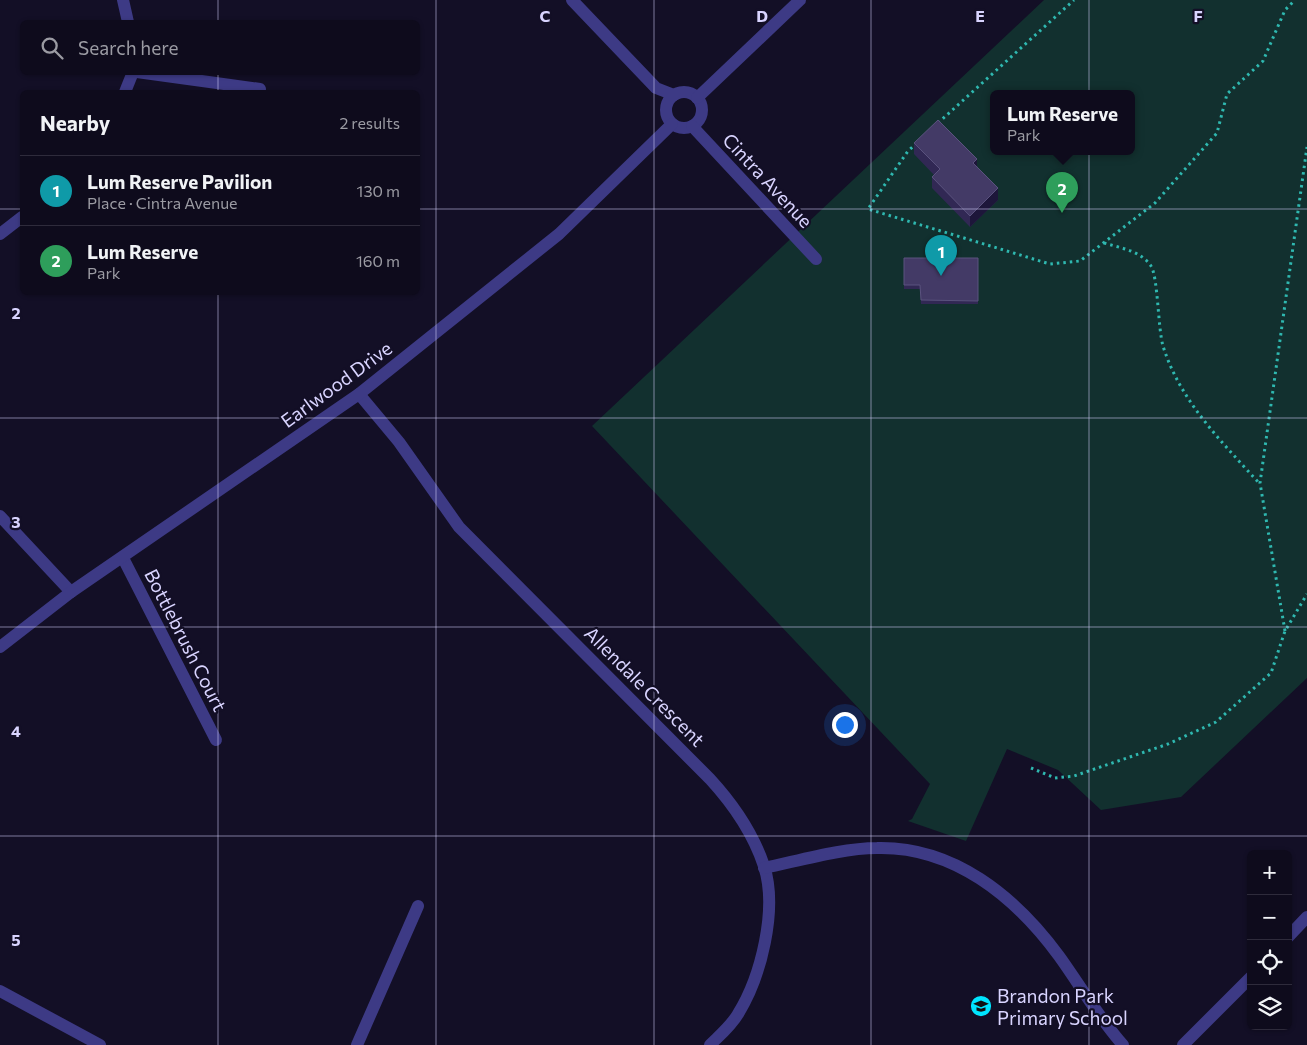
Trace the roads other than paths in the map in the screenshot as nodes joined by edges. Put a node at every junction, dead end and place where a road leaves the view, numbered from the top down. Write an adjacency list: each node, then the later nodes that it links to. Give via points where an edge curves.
1 (123, 0): 4 (street)
2 (572, 0): 9 (street, via 656,88)
3 (800, 0): 10 (street)
4 (128, 20)
5 (131, 75): 7 (street)
6 (157, 75): 8 (street)
7 (126, 90)
8 (260, 90)
9 (674, 95): 10 (street, via 686,92); 11 (street, via 666,107)
10 (697, 98): 12 (street, via 701,116)
11 (672, 124): 12 (street); 16 (street, Earlwood Drive, via 559,234)
12 (692, 126): 15 (street, Cintra Avenue)
13 (20, 219): 14 (street)
14 (0, 234)
15 (816, 259)
16 (359, 394): 18 (street, Earlwood Drive); 22 (street, Allendale Crescent, via 399,442 459,527 723,793 751,836)
17 (0, 516): 19 (street)
18 (123, 558): 19 (street, Earlwood Drive); 21 (street, Bottlebrush Court)
19 (71, 592): 20 (street, Earlwood Drive)
20 (0, 647)
21 (216, 740)
22 (764, 868): 30 (street, Allendale Crescent, via 767,919 758,971 737,1015); 31 (street, via 876,848 911,850 954,863 987,883 1017,909 1058,955)
23 (418, 906): 29 (street)
24 (1307, 916): 25 (street)
25 (1292, 933)
26 (1247, 981): 32 (street)
27 (0, 991): 28 (street)
28 (100, 1045)
29 (356, 1045)
30 (710, 1045)
31 (1123, 1045)
32 (1183, 1045)

